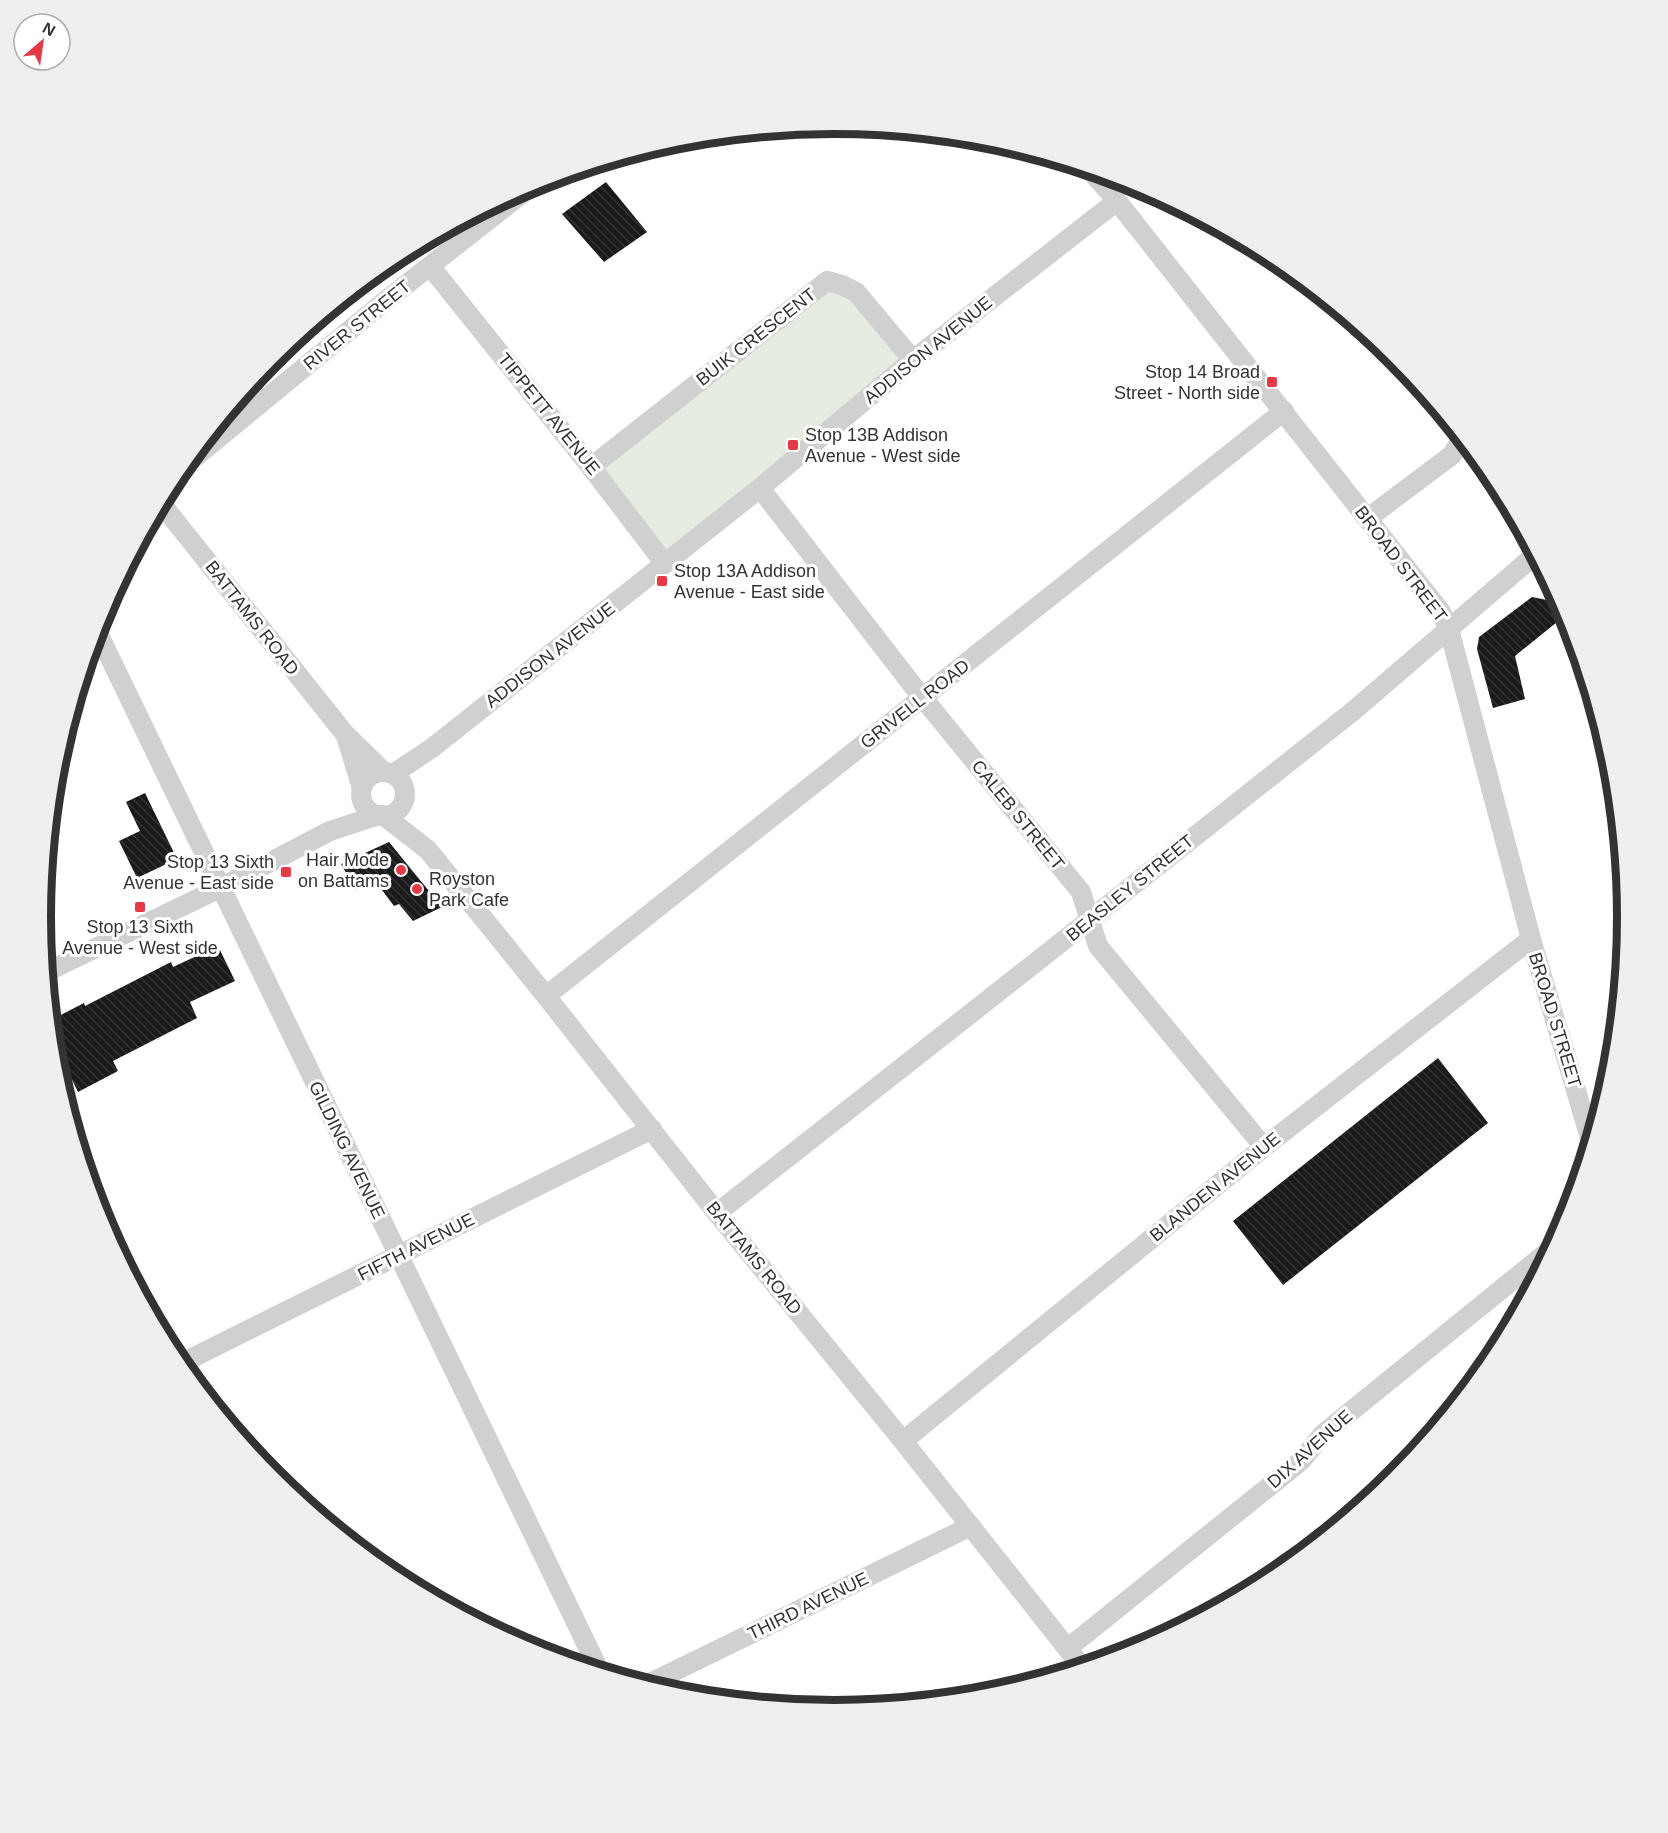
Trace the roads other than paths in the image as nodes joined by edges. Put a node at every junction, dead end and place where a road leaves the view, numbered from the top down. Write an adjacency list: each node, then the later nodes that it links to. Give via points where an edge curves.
1 (1098, 180): 2 (street, BROAD STREET)
2 (1117, 201): 5 (street, ADDISON AVENUE); 6 (street, BROAD STREET)
3 (495, 211): 4 (street, RIVER STREET)
4 (430, 266): 8 (street, RIVER STREET); 9 (street, TIPPETT AVENUE)
5 (914, 360): 9 (street, BUIK CRESCENT, via 856,292 827,281); 10 (street, ADDISON AVENUE)
6 (1284, 411): 12 (street, BROAD STREET); 17 (street, GRIVELL ROAD)
7 (1458, 444): 12 (street, via 1452,455)
8 (208, 446)
9 (591, 467): 14 (street, TIPPETT AVENUE)
10 (760, 488): 14 (street, ADDISON AVENUE); 17 (street, CALEB STREET)
11 (166, 509): 18 (street, BATTAMS ROAD)
12 (1368, 518): 15 (street, BROAD STREET, via 1441,612)
13 (1530, 559): 15 (street, BEASLEY STREET)
14 (665, 564): 19 (street, ADDISON AVENUE, via 432,748)
15 (1449, 629): 25 (street, BEASLEY STREET, via 1352,711); 26 (street, BROAD STREET)
16 (102, 641): 24 (street, GILDING AVENUE)
17 (924, 698): 25 (street, CALEB STREET, via 1081,892); 28 (street, GRIVELL ROAD)
18 (345, 734): 19 (street, BATTAMS ROAD); 20 (street, BATTAMS ROAD)
19 (396, 782): 20 (street, via 369,777); 21 (street, via 397,812); 23 (street, BATTAMS ROAD)
20 (362, 792): 21 (street, via 365,806); 22 (street, via 353,810)
21 (381, 815): 22 (street); 23 (street, BATTAMS ROAD)
22 (330, 831): 24 (street)
23 (428, 850): 28 (street, BATTAMS ROAD)
24 (222, 887): 27 (street); 33 (street, GILDING AVENUE)
25 (1089, 919): 31 (street, CALEB STREET, via 1098,946); 32 (street, BEASLEY STREET)
26 (1530, 939): 29 (street, BROAD STREET); 31 (street, BLANDEN AVENUE)
27 (53, 969)
28 (546, 996): 30 (street, BATTAMS ROAD)
29 (1587, 1128)
30 (652, 1129): 32 (street, BATTAMS ROAD); 33 (street, FIFTH AVENUE)
31 (1264, 1147): 36 (street, BLANDEN AVENUE)
32 (717, 1212): 36 (street, BATTAMS ROAD)
33 (398, 1256): 35 (street, FIFTH AVENUE); 40 (street, GILDING AVENUE)
34 (1537, 1262): 38 (street, DIX AVENUE, via 1323,1434 1301,1461)
35 (189, 1360)
36 (903, 1441): 37 (street, BATTAMS ROAD)
37 (971, 1526): 38 (street, BATTAMS ROAD); 41 (street, THIRD AVENUE)
38 (1068, 1648): 39 (street, BATTAMS ROAD)
39 (1077, 1661)
40 (595, 1662)
41 (658, 1679)

